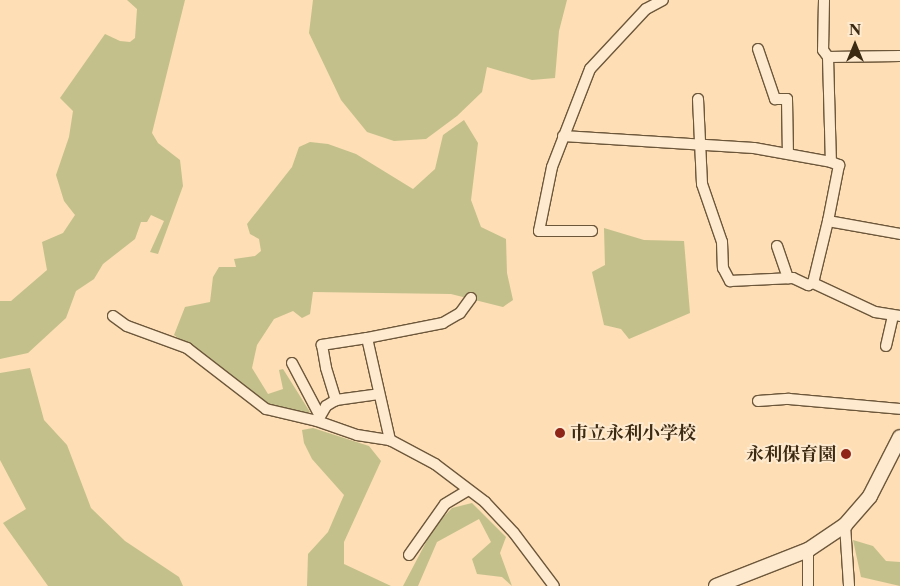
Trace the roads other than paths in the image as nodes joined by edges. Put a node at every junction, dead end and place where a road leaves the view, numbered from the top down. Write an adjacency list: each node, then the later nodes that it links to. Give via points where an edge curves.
1 (663, 0): 7 (street, via 646,9 590,69)
2 (824, 0): 5 (street, via 823,50)
3 (758, 49): 9 (street, via 775,99 788,99)
4 (900, 56): 5 (street)
5 (828, 57): 10 (street)
6 (698, 99): 8 (street)
7 (564, 136): 8 (street); 12 (street, via 552,166 539,231)
8 (698, 143): 9 (street); 15 (street, via 702,184 722,242 723,268 730,280)
9 (788, 154): 10 (street)
10 (831, 162): 11 (street, via 839,165)
11 (828, 221): 13 (street); 16 (street)
12 (592, 231)
13 (900, 234)
14 (776, 246): 15 (street)
15 (788, 278): 16 (street, via 808,285)
16 (813, 283): 19 (street, via 875,312)
17 (471, 298): 20 (street, via 460,314 443,323)
18 (113, 316): 27 (street, via 127,326 187,348 266,409)
19 (896, 316): 21 (street)
20 (366, 338): 23 (street); 24 (street, via 322,345)
21 (886, 346)
22 (292, 363): 27 (street)
23 (379, 394): 24 (street); 29 (street)
24 (336, 400): 27 (street, via 326,406)
25 (758, 401): 26 (street, via 789,399)
26 (900, 409)
27 (319, 418): 29 (street, via 357,435)
28 (900, 437): 31 (street, via 870,496)
29 (390, 440): 30 (street, via 435,464)
30 (468, 490): 33 (street, via 445,504); 34 (street, via 514,533)
31 (845, 525): 32 (street); 37 (street)
32 (808, 550): 35 (street); 36 (street)
33 (409, 555)
34 (554, 586)
35 (716, 586)
36 (808, 586)
37 (849, 586)

